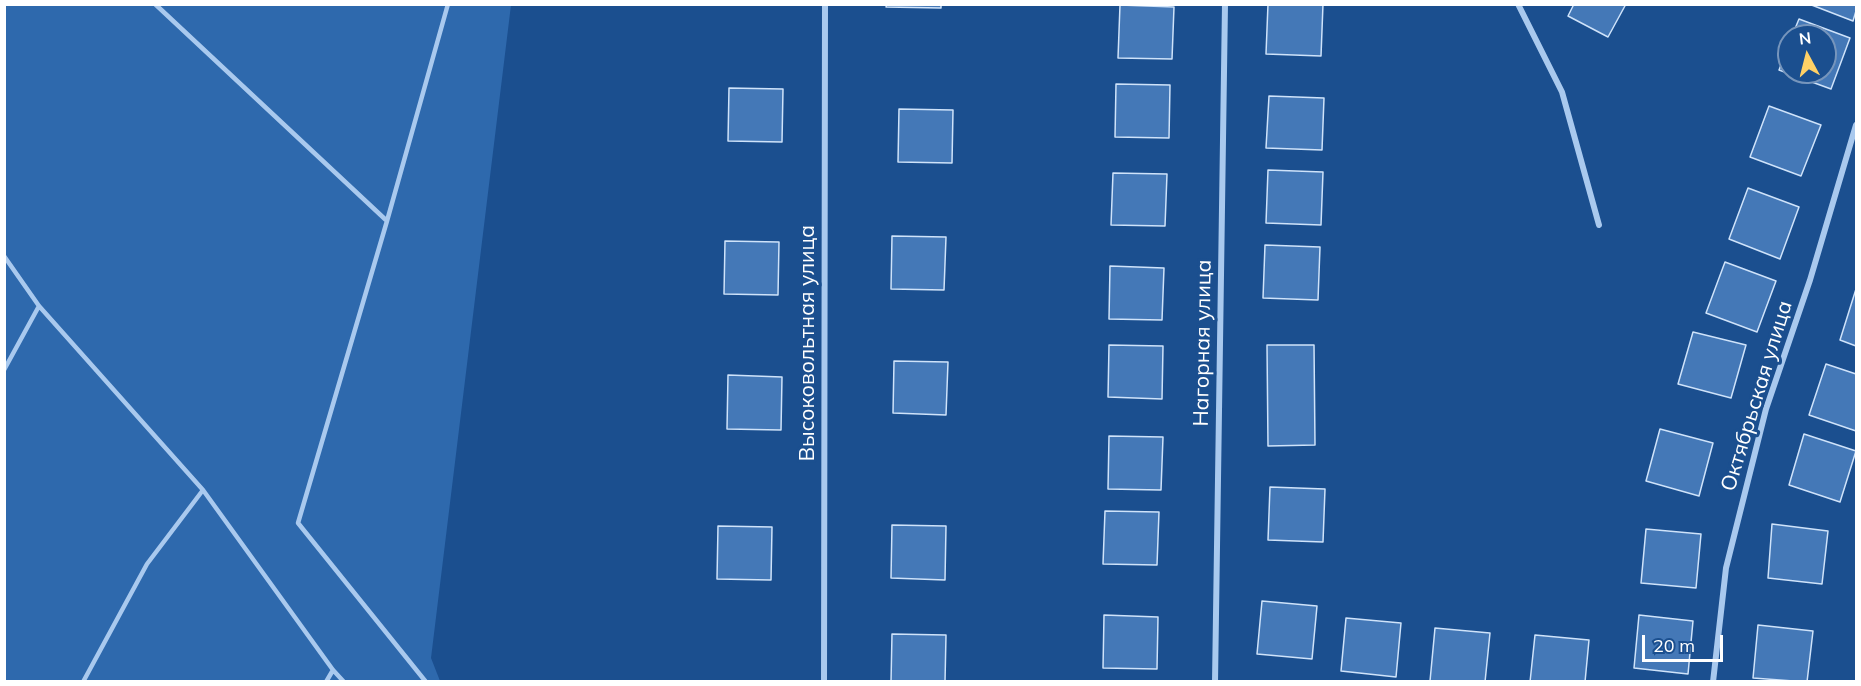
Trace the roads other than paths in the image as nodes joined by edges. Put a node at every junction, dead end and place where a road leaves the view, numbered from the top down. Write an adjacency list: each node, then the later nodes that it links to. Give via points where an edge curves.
1 (154, 4): 7 (lane)
2 (448, 4): 7 (lane)
3 (825, 4): 18 (street, Высоковольтная улица)
4 (1225, 4): 19 (street, Нагорная улица)
5 (1518, 4): 8 (street, via 1562,92)
6 (1857, 125): 20 (street, Октябрьская улица, via 1766,409 1726,568)
7 (387, 221): 17 (lane, via 298,523)
8 (1599, 225)
9 (4, 256): 10 (lane)
10 (39, 306): 11 (lane); 12 (lane)
11 (4, 370)
12 (203, 490): 13 (lane); 14 (lane, via 147,564)
13 (333, 670): 15 (lane); 16 (lane)
14 (83, 681)
15 (326, 681)
16 (344, 681)
17 (426, 681)
18 (824, 681)
19 (1215, 681)
20 (1713, 681)

